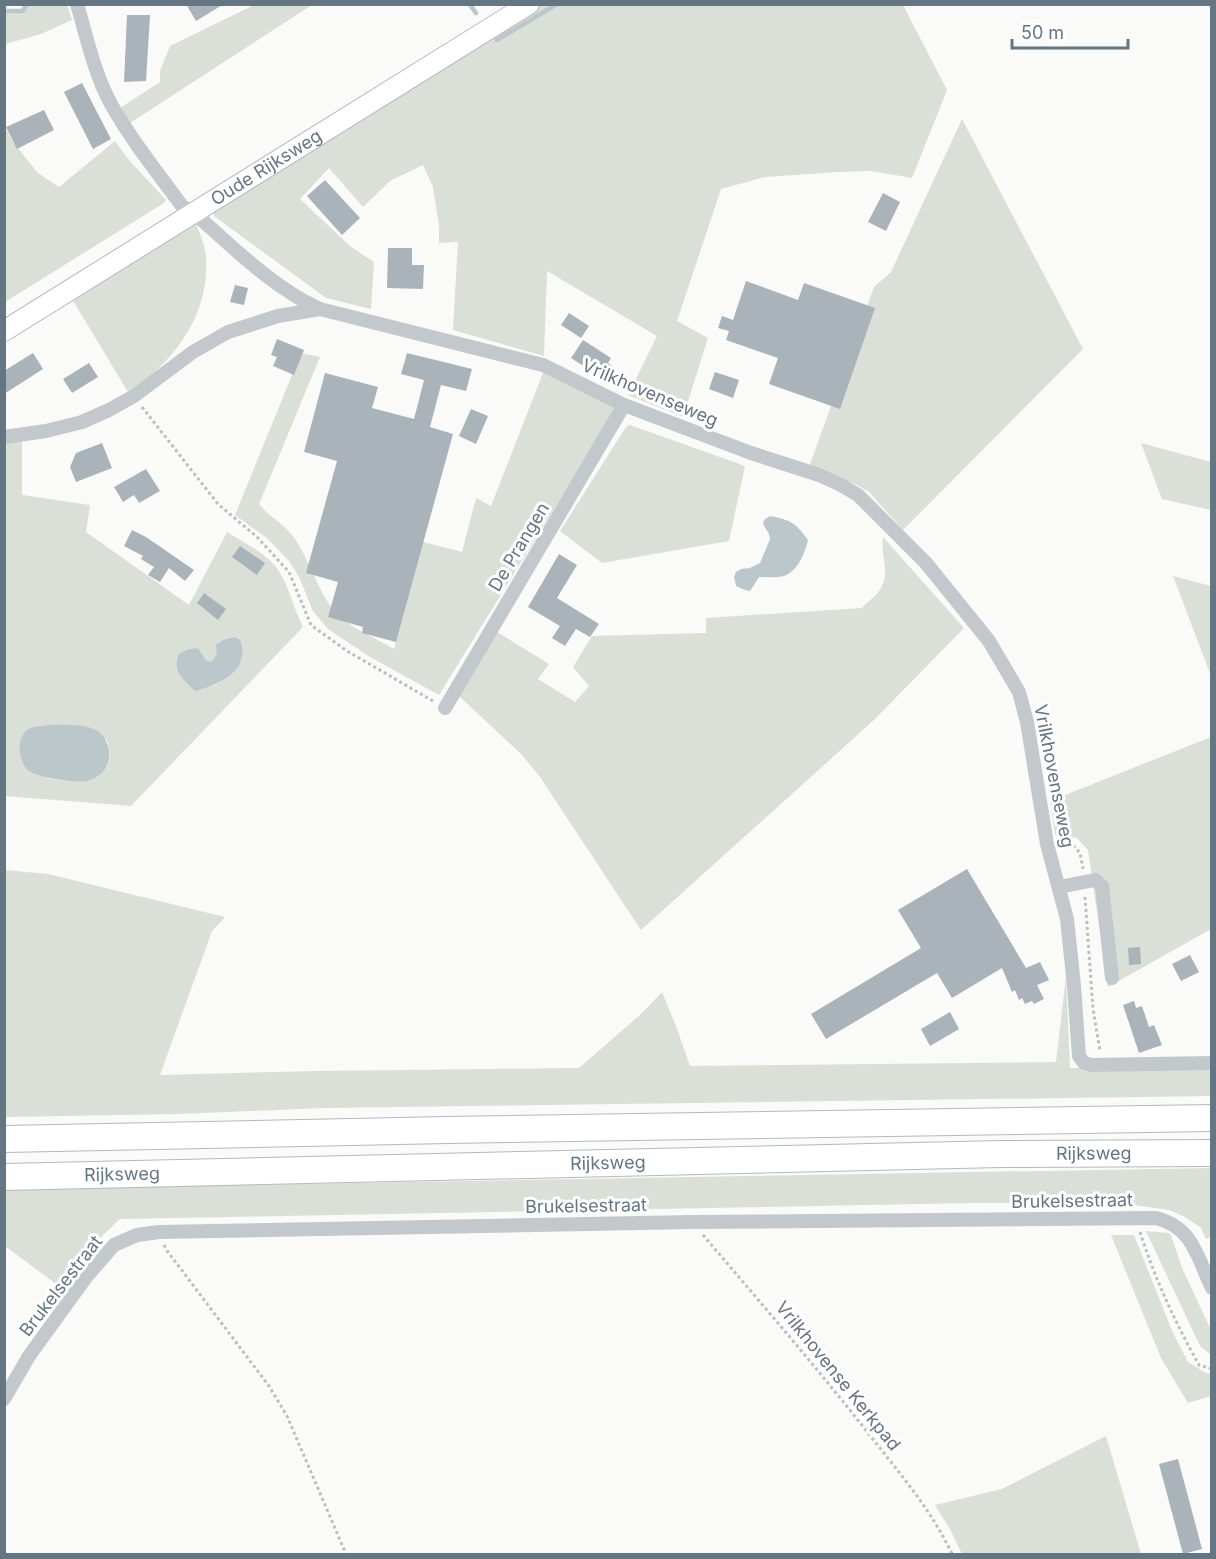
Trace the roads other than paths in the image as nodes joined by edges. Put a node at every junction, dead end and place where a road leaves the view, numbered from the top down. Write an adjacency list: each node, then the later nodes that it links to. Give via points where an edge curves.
1 (77, 4): 3 (street, via 94,67 111,104 182,206)
2 (529, 4): 3 (street, Oude Rijksweg)
3 (194, 213): 4 (street, via 275,284); 5 (street, Oude Rijksweg)
4 (320, 309): 6 (street, Vrilkhovenseweg, via 525,359); 7 (street, Vrilkhovenseweg, via 278,316 228,332 193,352 134,396 82,422)
5 (4, 331)
6 (624, 405): 8 (street, De Prangen); 9 (street, Vrilkhovenseweg, via 841,485 858,495 926,563 989,641 1019,692)
7 (4, 437)
8 (445, 708)
9 (1059, 887): 10 (street, via 1095,880 1102,886); 11 (street, Vrilkhovenseweg, via 1069,938 1077,1050 1082,1061 1092,1065)
10 (1113, 978)
11 (1212, 1063)
12 (1212, 1118): 13 (highway, Rijksweg)
13 (4, 1139)
14 (1212, 1153): 15 (highway, Rijksweg)
15 (4, 1177)
16 (1212, 1288): 17 (street, Brukelsestraat, via 1188,1238 1179,1227 1156,1218 159,1232 137,1235 114,1245 29,1356)
17 (4, 1399)

